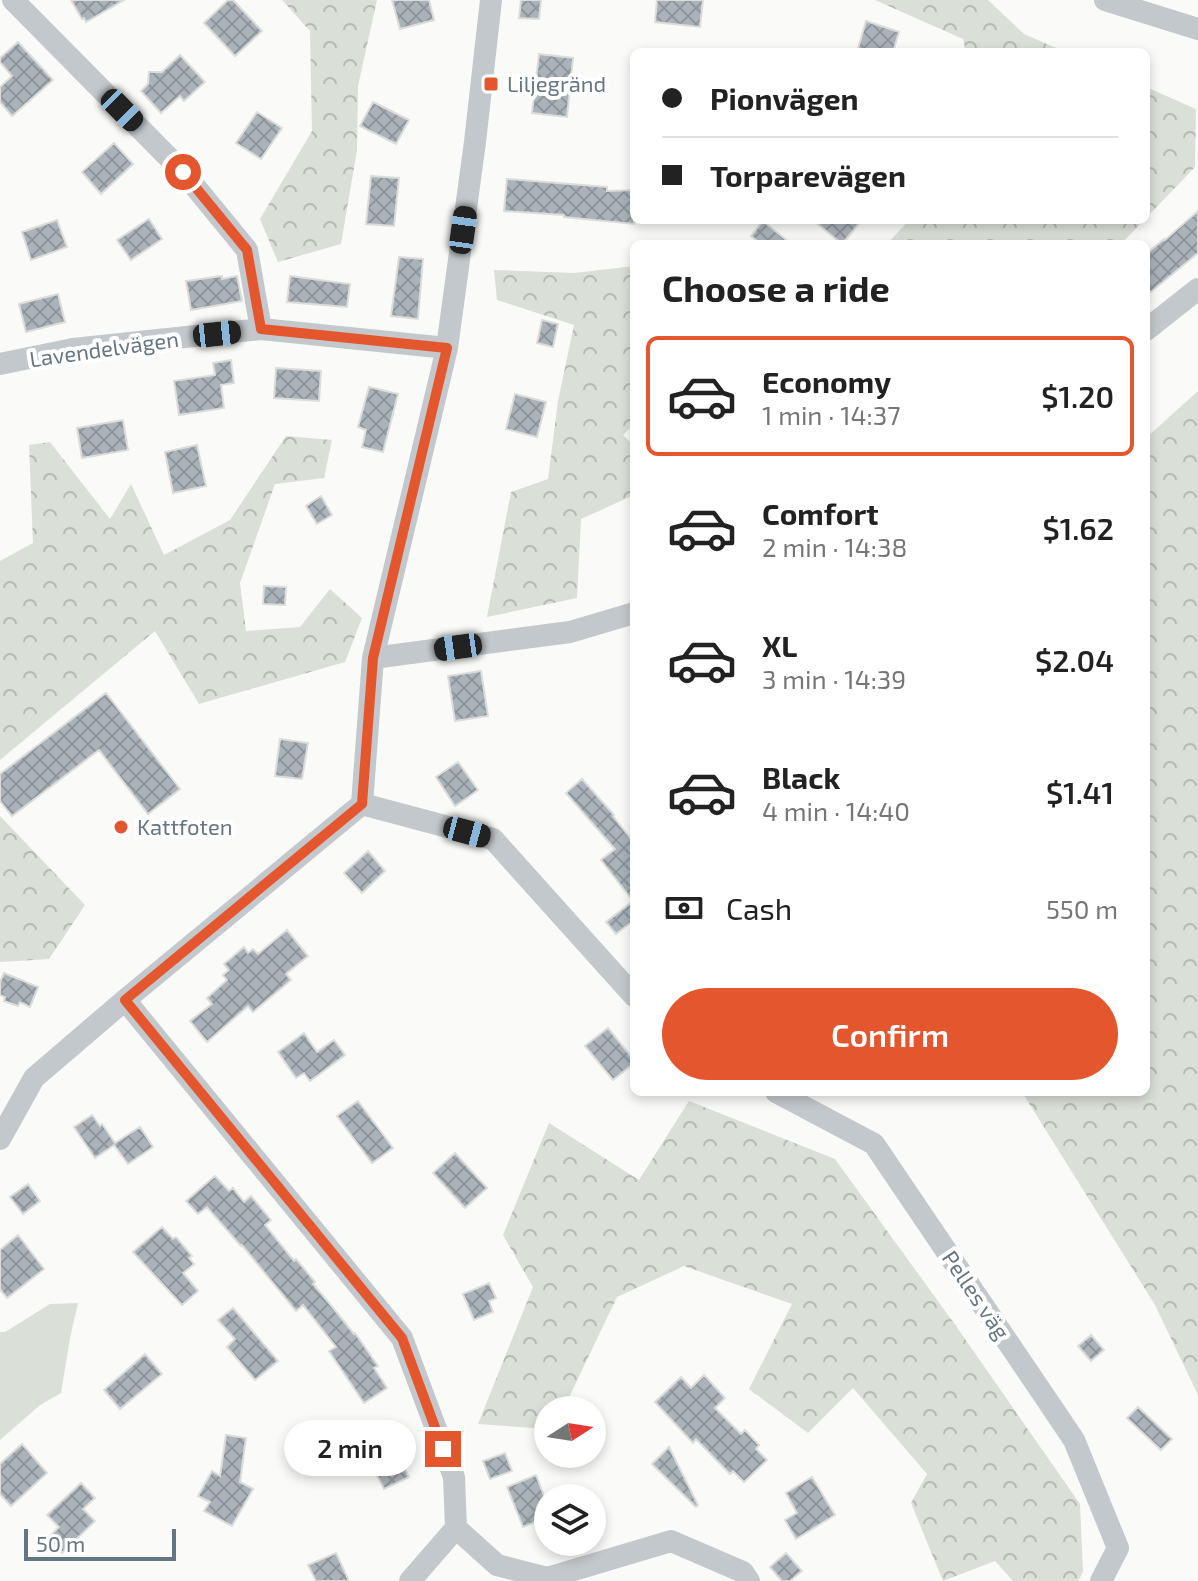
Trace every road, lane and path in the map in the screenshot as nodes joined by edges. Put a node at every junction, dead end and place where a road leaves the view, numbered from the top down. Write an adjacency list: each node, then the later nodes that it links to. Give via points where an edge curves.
1 (13, 0): 7 (street, via 183,172 247,250)
2 (491, 0): 8 (street)
3 (1105, 0): 4 (street)
4 (1198, 29)
5 (1198, 289): 6 (street)
6 (1150, 327)
7 (261, 329): 8 (street, Lavendelvägen); 9 (street, Lavendelvägen, via 73,349)
8 (447, 348): 11 (street)
9 (0, 364)
10 (630, 614): 11 (street, via 570,632)
11 (373, 658): 12 (street)
12 (362, 804): 13 (street, via 493,839); 14 (street)
13 (630, 992)
14 (125, 1000): 16 (street, via 34,1078); 17 (street, via 402,1338 454,1477)
15 (784, 1096): 20 (street, Pelles väg, via 874,1144 1074,1440 1118,1548)
16 (0, 1139)
17 (456, 1528): 18 (street); 19 (street, via 497,1565 547,1578 671,1541 743,1572)
18 (410, 1581)
19 (749, 1581)
20 (1101, 1581)

